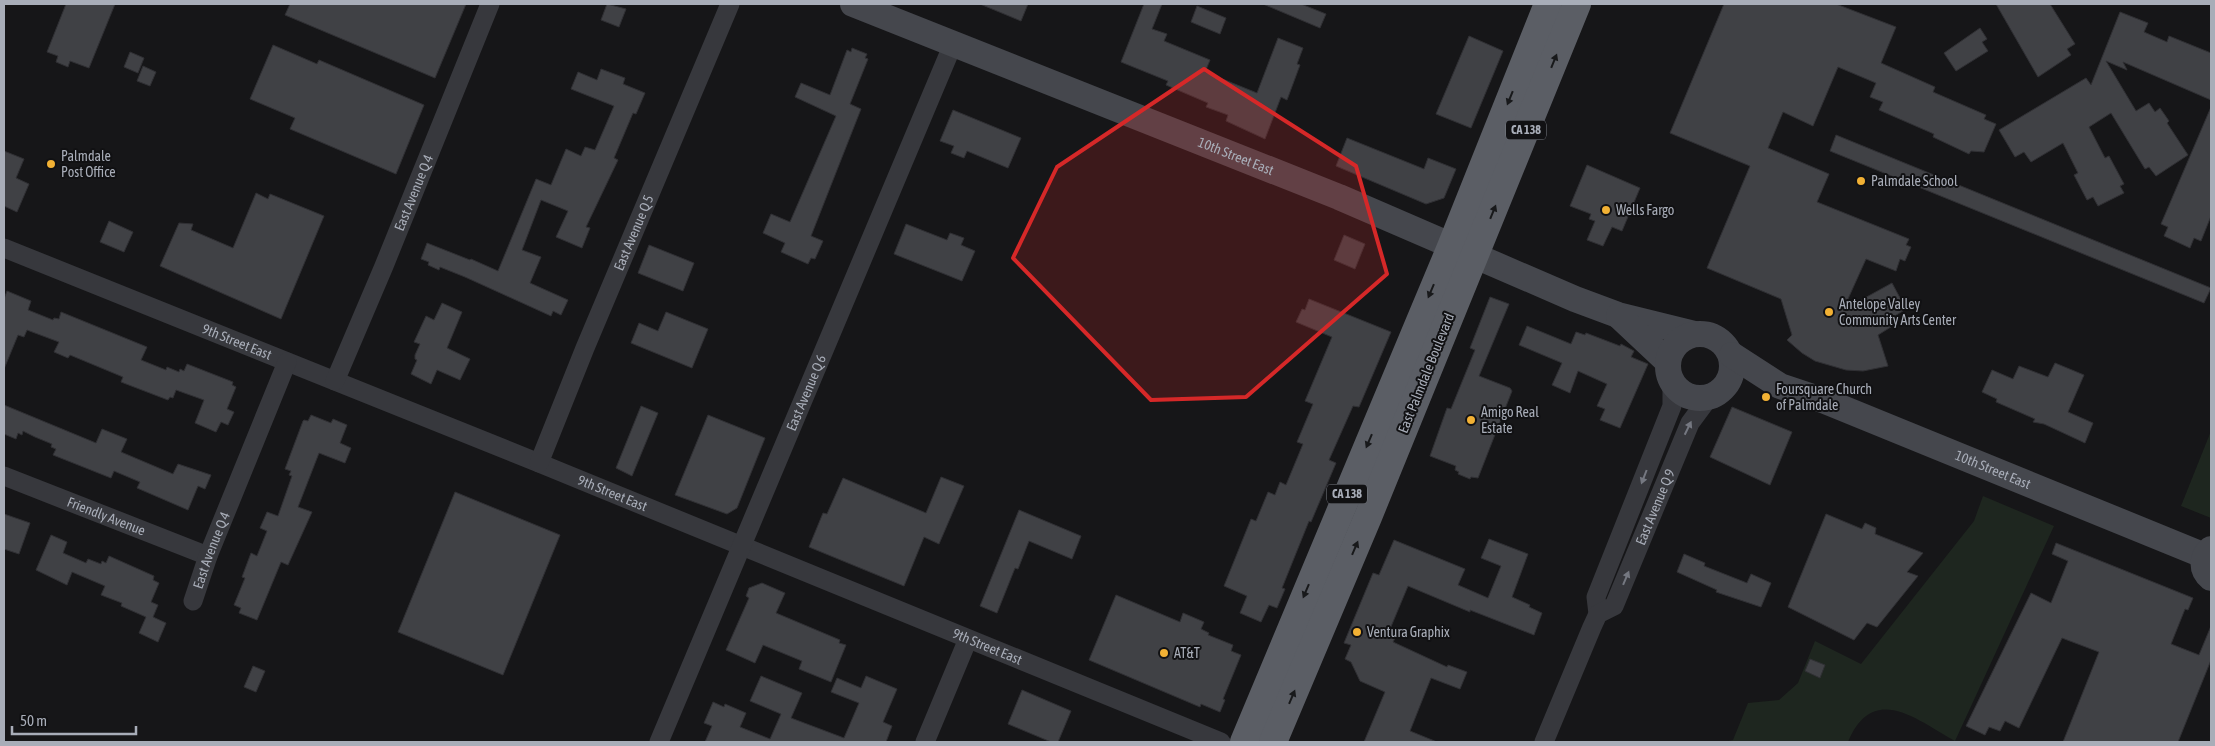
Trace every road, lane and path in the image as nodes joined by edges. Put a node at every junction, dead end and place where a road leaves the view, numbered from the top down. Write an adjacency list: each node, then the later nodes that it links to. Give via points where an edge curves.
1 (490, 4): 14 (street, East Avenue Q 4)
2 (730, 4): 17 (street, East Avenue Q 5)
3 (853, 4): 6 (main road, 10th Street East)
4 (1548, 4): 8 (highway, East Palmdale Boulevard / CA 138, one-way to 8)
5 (1578, 4): 8 (highway, East Palmdale Boulevard / CA 138, one-way to 5)
6 (953, 44): 8 (main road, 10th Street East, via 1338,197); 19 (street, East Avenue Q 6)
7 (4, 248): 12 (street, 9th Street East)
8 (1463, 252): 9 (main road, 10th Street East); 28 (highway, East Palmdale Boulevard / CA 138, one-way to 28); 29 (highway, East Palmdale Boulevard / CA 138, one-way to 8)
9 (1618, 315): 10 (main road, 10th Street East); 13 (main road, 10th Street East)
10 (1695, 334): 11 (main road, via 1717,338); 13 (main road, via 1677,344)
11 (1732, 355): 15 (main road, 10th Street East); 16 (main road, via 1730,377)
12 (287, 362): 14 (street, 9th Street East); 20 (street, East Avenue Q 4)
13 (1670, 372): 16 (main road, via 1686,395 1696,398); 23 (street, East Avenue Q 9, one-way to 23, via 1672,406 1596,597)
14 (335, 381): 17 (street, 9th Street East)
15 (1780, 386): 16 (main road, 10th Street East); 21 (main road, 10th Street East, via 1825,401)
16 (1718, 391): 23 (street, East Avenue Q 9, one-way to 16, via 1614,606 1690,423)
17 (539, 463): 19 (street, 9th Street East)
18 (4, 476): 20 (street, Friendly Avenue)
19 (742, 547): 24 (street, 9th Street East); 25 (street, East Avenue Q 6)
20 (208, 556): 22 (street, East Avenue Q 4)
21 (2209, 561)
22 (192, 601)
23 (1598, 614): 30 (street, East Avenue Q 9)
24 (968, 639): 26 (street); 27 (street, 9th Street East)
25 (659, 742)
26 (925, 742)
27 (1220, 742)
28 (1244, 742)
29 (1273, 742)
30 (1544, 742)

